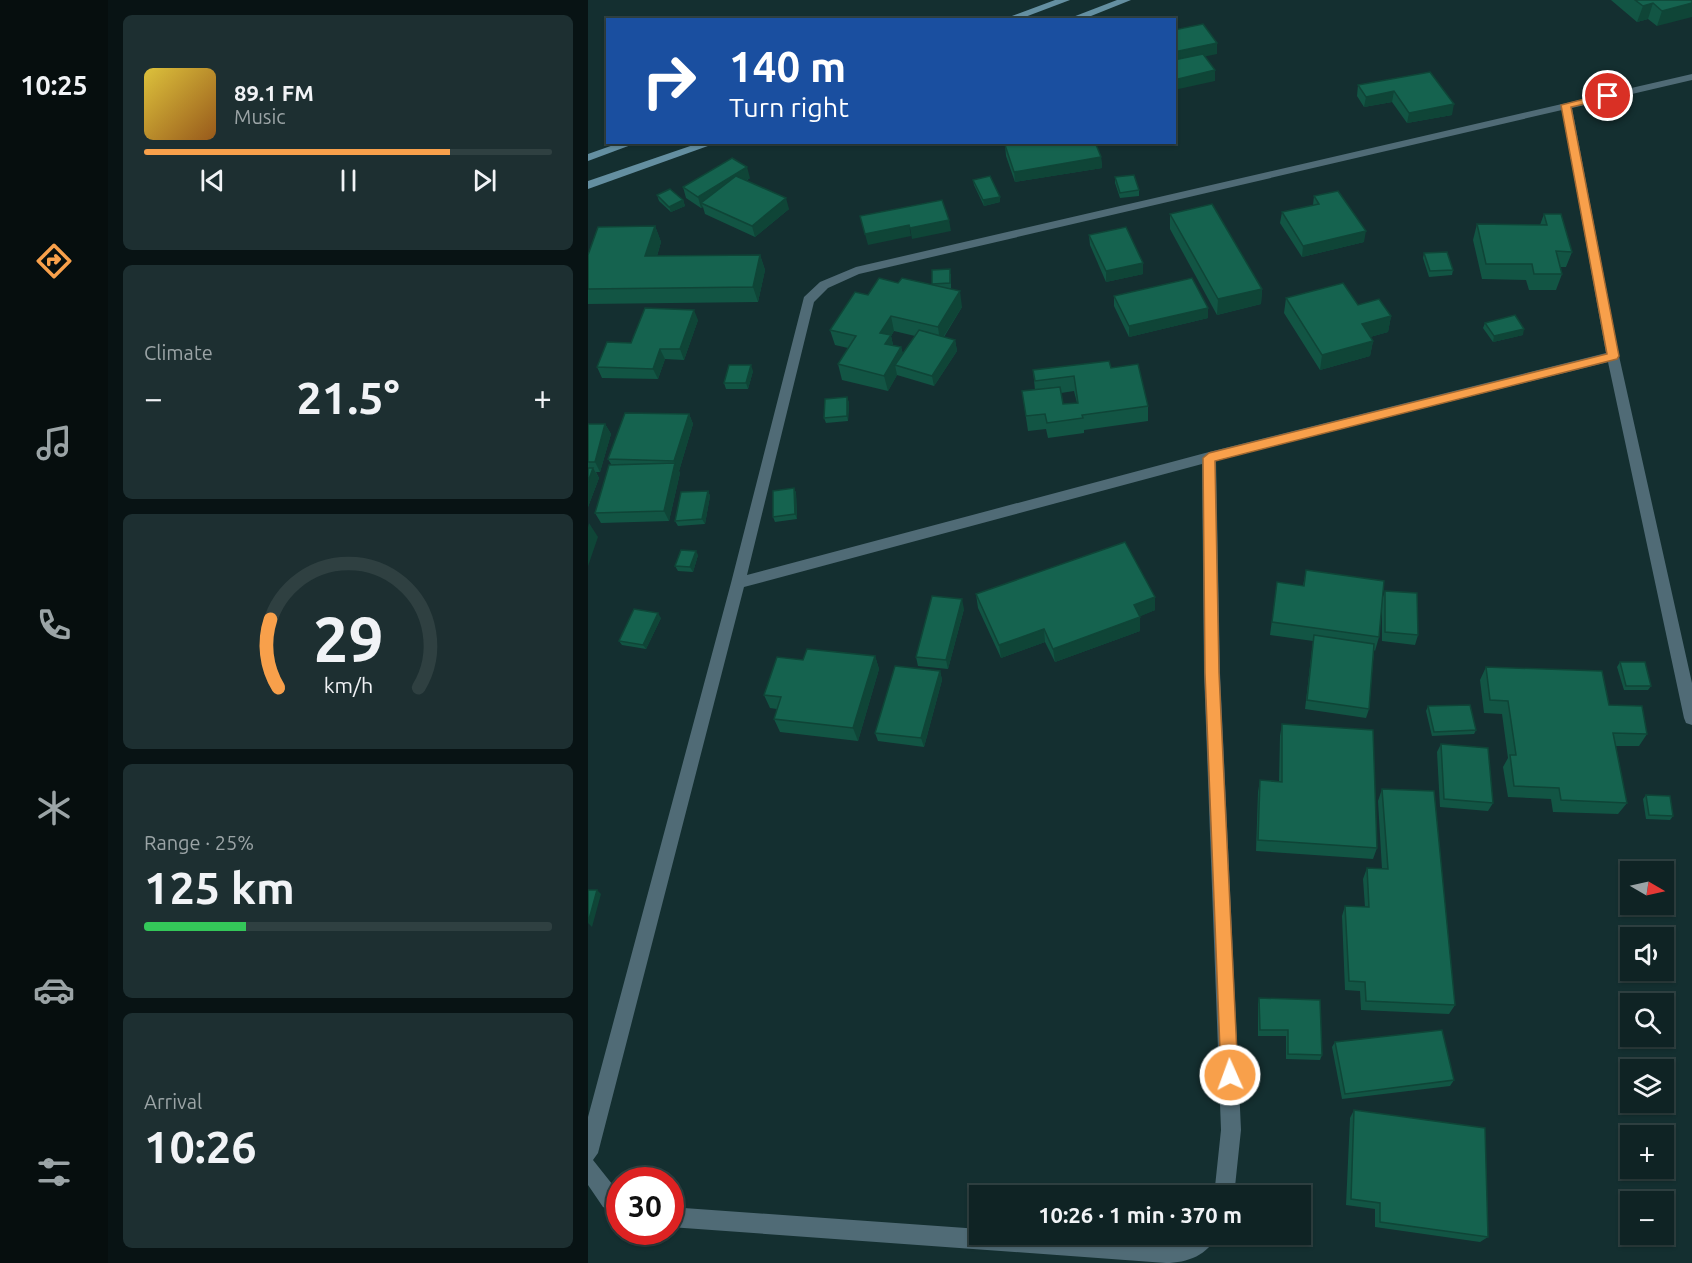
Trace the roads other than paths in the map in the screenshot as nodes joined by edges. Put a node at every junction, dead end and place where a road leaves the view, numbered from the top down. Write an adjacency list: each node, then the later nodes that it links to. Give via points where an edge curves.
1 (1065, 0): 3 (main road)
2 (1126, 0): 4 (main road)
3 (1012, 18)
4 (1076, 18)
5 (1692, 77): 6 (street)
6 (1566, 105): 11 (street); 13 (street, via 837,277 808,300)
7 (628, 144): 9 (main road)
8 (708, 144): 10 (main road)
9 (588, 158)
10 (588, 184)
11 (1613, 356): 12 (street); 14 (street)
12 (1209, 458): 13 (street); 17 (street, via 1212,673 1232,1130)
13 (738, 583): 15 (street)
14 (1692, 718)
15 (588, 1153)
16 (588, 1168): 18 (street)
17 (1225, 1185)
18 (606, 1194)
19 (684, 1218): 20 (street)
20 (969, 1239)
21 (1057, 1245): 22 (street, via 1181,1254)
22 (1195, 1245)

